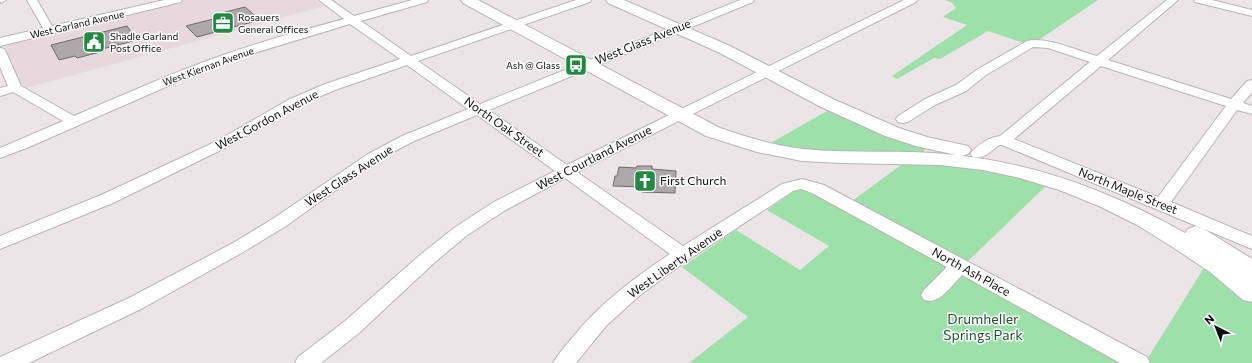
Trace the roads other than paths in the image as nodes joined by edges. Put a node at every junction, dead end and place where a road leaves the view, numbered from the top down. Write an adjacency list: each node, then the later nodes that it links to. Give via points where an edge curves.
1 (32, 0): 16 (street)
2 (177, 0): 16 (street, West Garland Avenue)
3 (324, 0): 13 (street, North Oak Street)
4 (422, 0): 13 (street, West Kiernan Avenue)
5 (468, 0): 14 (main road)
6 (586, 0): 14 (street, West Gordon Avenue)
7 (613, 0): 15 (main road)
8 (749, 0): 15 (street, West Glass Avenue)
9 (1173, 0): 20 (street)
10 (1199, 0): 12 (street)
11 (908, 1): 22 (street, West Courtland Avenue)
12 (1252, 13)
13 (352, 20): 19 (street, North Oak Street); 31 (street, West Kiernan Avenue, via 210,64)
14 (513, 25): 19 (street, West Gordon Avenue); 21 (main road)
15 (677, 29): 21 (street, West Glass Avenue); 22 (main road)
16 (49, 30): 17 (street, West Garland Avenue)
17 (0, 42)
18 (0, 52): 24 (street)
19 (408, 60): 27 (street, North Oak Street); 38 (street, West Gordon Avenue, via 330,87 293,103 220,145 159,175 94,205)
20 (1098, 62): 26 (street); 30 (street, via 1049,45 1032,43 982,72 961,88 930,102); 32 (street)
21 (587, 64): 27 (street, West Glass Avenue); 29 (main road)
22 (769, 72): 29 (street, West Courtland Avenue); 34 (main road, via 827,103 892,132 923,142)
23 (1252, 84): 26 (street)
24 (15, 88): 25 (street); 31 (street)
25 (0, 92)
26 (1234, 104): 28 (street); 37 (street)
27 (479, 108): 35 (street, North Oak Street); 45 (street, West Glass Avenue, via 406,139 373,157 239,248 136,304)
28 (1252, 110)
29 (680, 115): 35 (street, West Courtland Avenue); 43 (main road, via 746,144 784,152 833,157 956,161 1012,170 1056,182 1106,201 1161,228 1218,265)
30 (903, 119)
31 (74, 122): 33 (street, West Kiernan Avenue)
32 (1004, 140): 34 (street, via 996,141); 37 (street, North Maple Street)
33 (0, 153)
34 (978, 154): 42 (main road, via 1052,171 1117,194 1177,223)
35 (567, 171): 40 (street, North Oak Street); 46 (street, West Courtland Avenue, via 498,207 460,232 352,327)
36 (802, 184): 40 (street, West Liberty Avenue, via 788,187); 41 (street, North Ash Place, via 818,189)
37 (1161, 204): 39 (street, North Maple Street)
38 (0, 243)
39 (1252, 243)
40 (684, 255): 47 (street, West Liberty Avenue, via 611,309)
41 (960, 266): 44 (street); 48 (street, North Ash Place)
42 (1252, 271)
43 (1252, 293)
44 (931, 295)
45 (8, 363)
46 (306, 363)
47 (564, 363)
48 (1138, 363)

